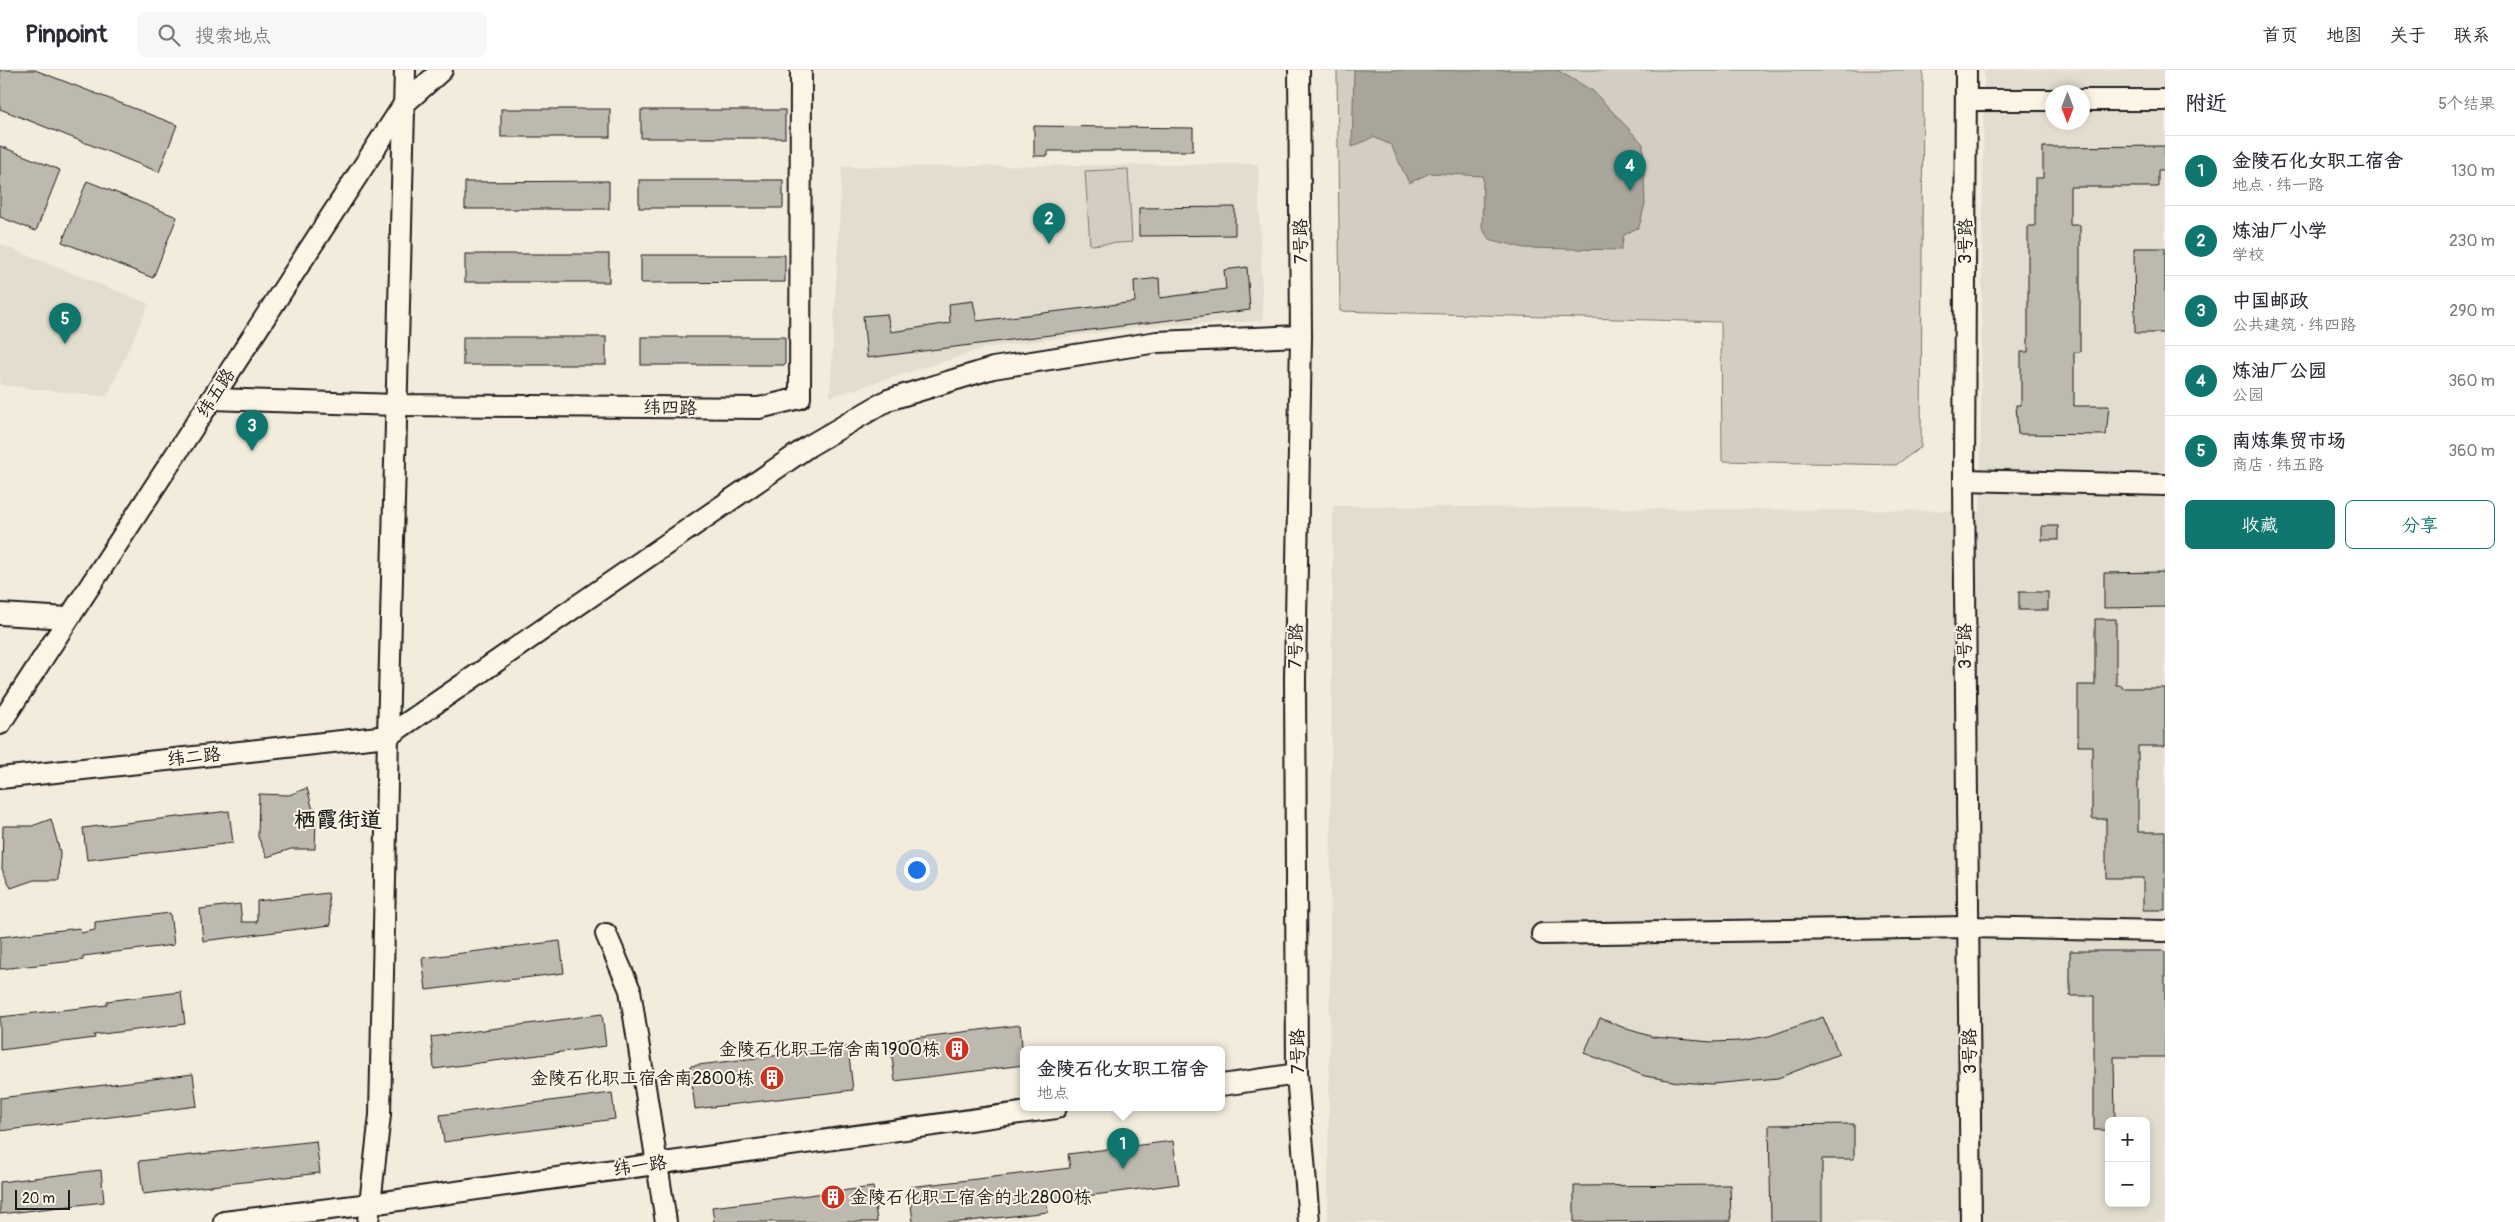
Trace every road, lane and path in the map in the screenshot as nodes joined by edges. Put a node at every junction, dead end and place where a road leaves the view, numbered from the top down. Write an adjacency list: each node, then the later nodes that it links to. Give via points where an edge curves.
1 (405, 70): 10 (street)
2 (442, 70): 10 (street, 纬五路)
3 (801, 70): 13 (street, 纬四路, via 800,398 759,408)
4 (1299, 70): 11 (street, 7号路)
5 (1966, 70): 6 (street, 3号路)
6 (1966, 100): 7 (street); 14 (street, 3号路)
7 (2045, 100)
8 (2090, 100): 9 (street)
9 (2165, 100)
10 (404, 104): 12 (street, 纬五路); 13 (street)
11 (1302, 336): 19 (street, via 1157,342 1012,364 888,400 808,446); 25 (street, 7号路, via 1295,678)
12 (212, 399): 13 (street, 纬四路); 17 (street, 纬五路)
13 (397, 405): 19 (street)
14 (1964, 480): 15 (street); 21 (street, 3号路)
15 (2165, 485)
16 (0, 614): 17 (street)
17 (68, 618): 18 (street, 纬五路)
18 (0, 724)
19 (388, 736): 20 (street, 纬二路); 29 (street, via 380,1115)
20 (0, 778)
21 (1968, 927): 22 (street); 24 (street); 33 (street, 3号路)
22 (2165, 931)
23 (606, 934): 28 (street, via 630,990)
24 (1542, 934)
25 (1297, 1074): 26 (street); 32 (street, 7号路)
26 (1225, 1085)
27 (1035, 1111): 28 (street, 纬一路)
28 (656, 1164): 29 (street, 纬一路); 31 (street)
29 (369, 1213): 30 (street, 纬一路)
30 (224, 1222)
31 (666, 1222)
32 (1309, 1222)
33 (1972, 1222)

